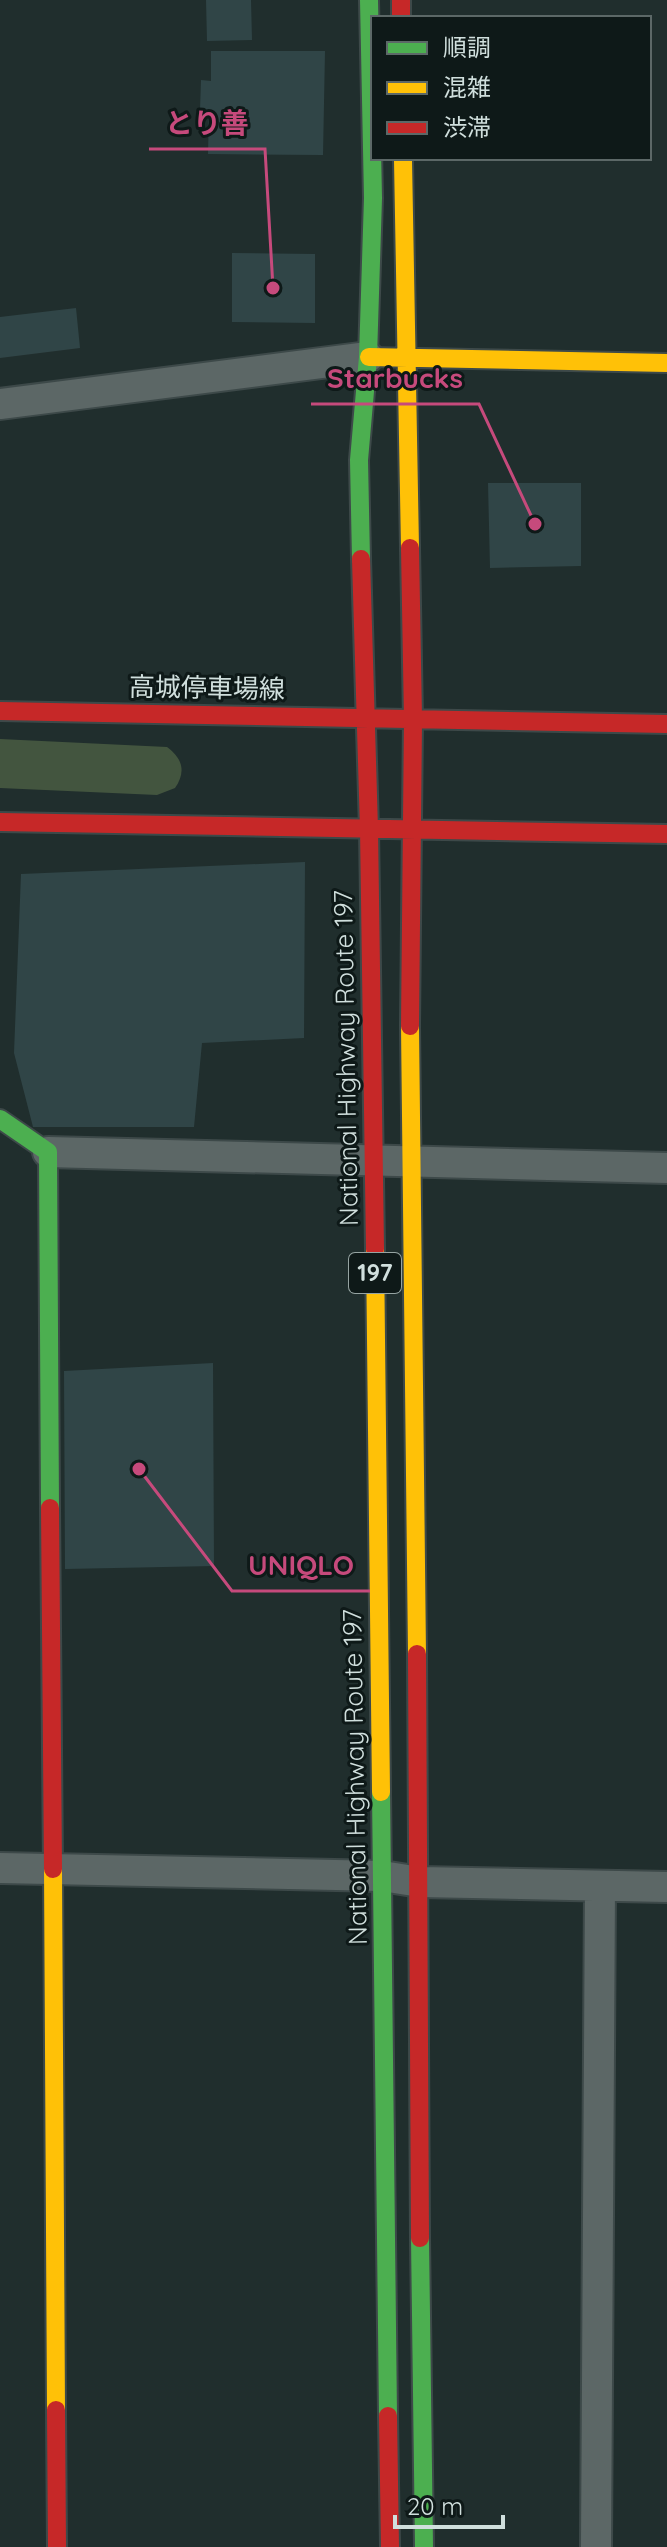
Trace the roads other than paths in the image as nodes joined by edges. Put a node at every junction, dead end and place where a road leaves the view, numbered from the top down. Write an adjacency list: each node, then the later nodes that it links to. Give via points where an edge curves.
1 (369, 0): 2 (main road, National Highway Route 197 / 197)
2 (371, 99)
3 (372, 160): 5 (main road, National Highway Route 197 / 197)
4 (403, 160): 6 (main road, 197)
5 (368, 357): 6 (main road); 8 (street); 10 (main road, National Highway Route 197 / 197, via 359,460)
6 (405, 358): 7 (main road); 11 (main road, 197)
7 (667, 363)
8 (0, 404)
9 (0, 711): 10 (main road, 高城停車場線)
10 (364, 717): 11 (main road, 高城停車場線); 14 (main road, National Highway Route 197 / 197)
11 (413, 719): 12 (main road, 高城停車場線); 15 (main road, 197)
12 (667, 724)
13 (0, 822): 14 (main road)
14 (369, 829): 15 (main road); 19 (main road, National Highway Route 197 / 197)
15 (410, 829): 16 (main road); 20 (main road, 197)
16 (667, 834)
17 (0, 1119): 18 (main road)
18 (48, 1152): 19 (street); 23 (main road)
19 (374, 1158): 20 (street); 24 (main road, National Highway Route 197 / 197)
20 (410, 1161): 21 (street); 25 (main road, 197)
21 (667, 1168)
22 (0, 1868): 23 (street)
23 (52, 1870): 24 (street); 28 (main road)
24 (382, 1876): 25 (street); 29 (main road, National Highway Route 197 / 197)
25 (420, 1882): 26 (street); 30 (main road, 197)
26 (600, 1886): 27 (street); 31 (street)
27 (667, 1887)
28 (57, 2547)
29 (390, 2547)
30 (424, 2547)
31 (596, 2547)

